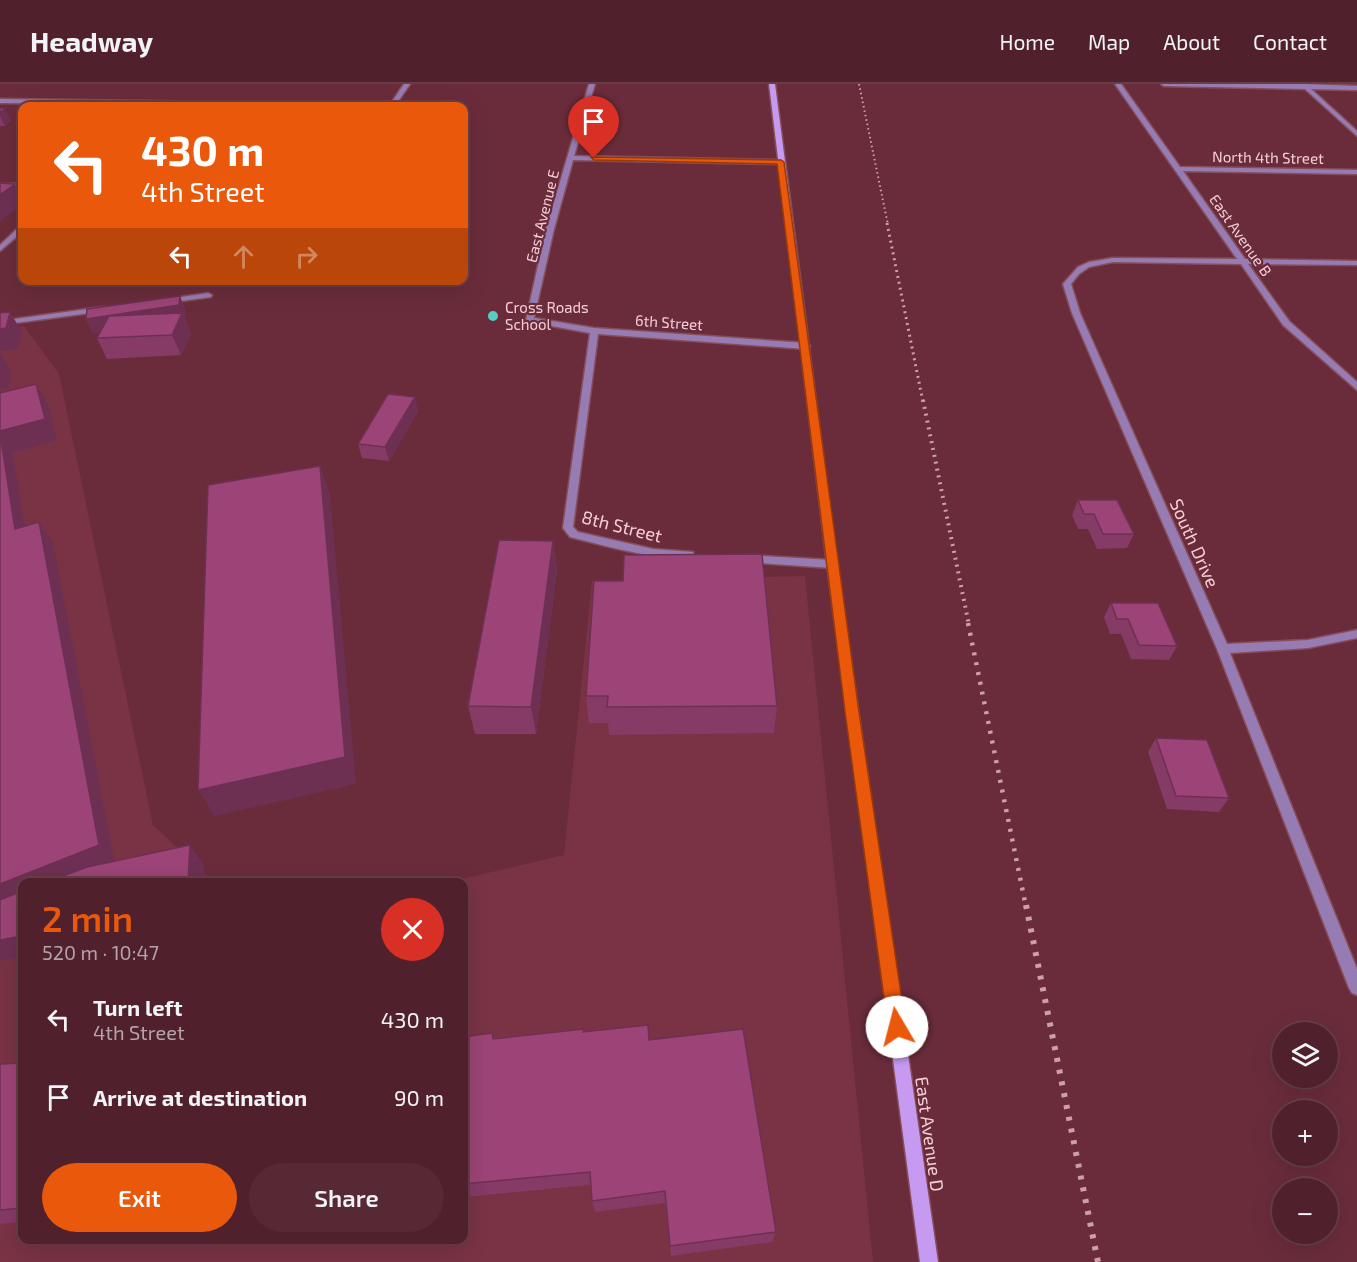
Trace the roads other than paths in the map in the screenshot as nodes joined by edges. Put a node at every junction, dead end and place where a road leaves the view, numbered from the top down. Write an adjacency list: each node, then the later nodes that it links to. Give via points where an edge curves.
1 (407, 84): 10 (street)
2 (592, 84): 12 (street, East Avenue E)
3 (772, 84): 13 (main road, East Avenue D)
4 (1118, 84): 14 (street, East Avenue B)
5 (1164, 84): 6 (street)
6 (1305, 86): 7 (street); 11 (street)
7 (1357, 88)
8 (0, 101): 9 (street)
9 (46, 102)
10 (395, 102)
11 (1357, 134)
12 (571, 158): 13 (street); 25 (street, East Avenue E)
13 (781, 162): 28 (main road, East Avenue D)
14 (1178, 169): 15 (street, North 4th Street); 20 (street, East Avenue B)
15 (1357, 172)
16 (0, 186): 17 (street)
17 (18, 186)
18 (18, 233): 19 (street)
19 (0, 249)
20 (1242, 261): 21 (street); 29 (street, East Avenue B, via 1286,323); 34 (street, South Drive, via 1113,260 1075,270 1067,284 1076,313)
21 (1357, 263)
22 (208, 295): 23 (street)
23 (161, 302)
24 (114, 308): 26 (street)
25 (530, 320): 27 (street, 6th Street)
26 (0, 323)
27 (594, 331): 28 (street, 6th Street); 30 (street, 8th Street, via 568,528 574,535 653,553)
28 (806, 346): 32 (main road, East Avenue D)
29 (1357, 387)
30 (701, 556)
31 (736, 558): 32 (street)
32 (832, 564): 36 (main road, East Avenue D)
33 (1357, 634): 34 (street, via 1308,644)
34 (1223, 649): 35 (street, South Drive)
35 (1357, 988)
36 (929, 1262)

